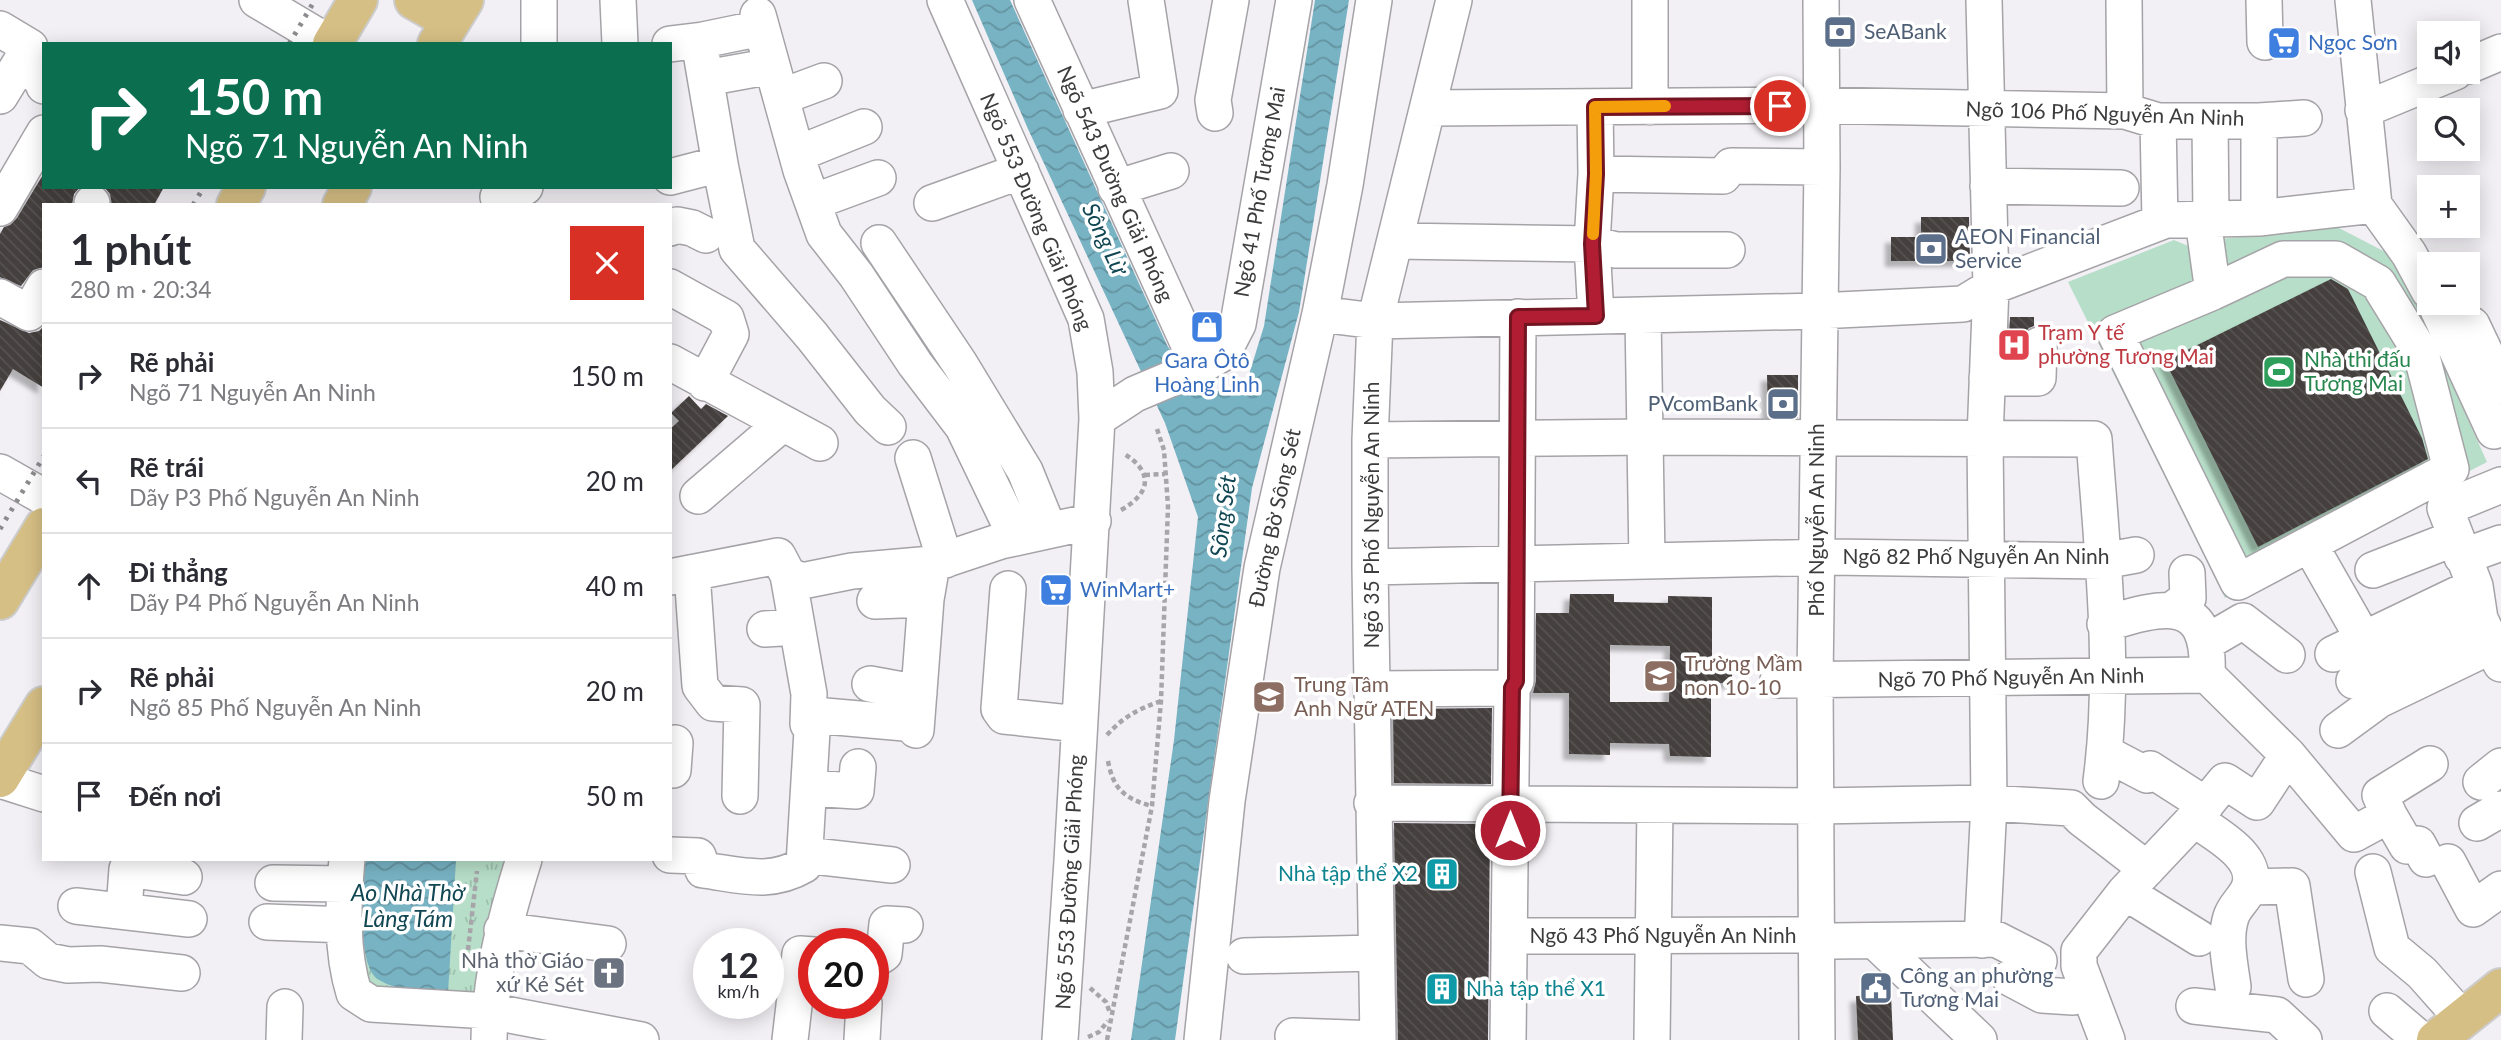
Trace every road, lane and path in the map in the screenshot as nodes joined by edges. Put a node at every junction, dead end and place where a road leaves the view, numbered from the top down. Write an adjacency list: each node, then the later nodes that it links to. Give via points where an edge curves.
1 (257, 0): 24 (street)
2 (358, 0): 25 (main road)
3 (414, 0): 21 (main road)
4 (539, 0): 26 (street)
5 (618, 0): 27 (street)
6 (945, 0): 56 (street, Ngõ 553 Đường Giải Phóng)
7 (1032, 0): 42 (street, Ngõ 543 Đường Giải Phóng)
8 (1121, 0): 9 (street)
9 (1129, 0)
10 (1146, 0): 42 (street, via 1160,91)
11 (1231, 0): 45 (street, via 1213,100)
12 (1294, 0): 92 (street, Ngõ 41 Phố Tương Mai, via 1238,324 1223,353)
13 (1374, 0): 83 (street, Đường Bờ Sông Sét)
14 (1454, 0): 40 (street, Ngõ 35 Phố Nguyễn An Ninh)
15 (1650, 0): 39 (street)
16 (1821, 0): 37 (street, Phố Nguyễn An Ninh)
17 (1984, 0): 41 (street)
18 (2124, 0): 44 (street)
19 (2264, 0): 28 (street)
20 (2353, 0): 43 (street)
21 (452, 27)
22 (0, 29): 31 (street, via 30,47)
23 (693, 36): 32 (street); 34 (street, via 760,21)
24 (328, 42)
25 (332, 42)
26 (539, 42)
27 (620, 42)
28 (2265, 42)
29 (2501, 52): 30 (street)
30 (2480, 61)
31 (31, 76): 36 (street)
32 (706, 78): 34 (street); 53 (street)
33 (824, 81): 34 (street)
34 (777, 82): 52 (street)
35 (2426, 84): 43 (street)
36 (0, 96)
37 (1822, 106): 39 (street, Ngõ 106 Phố Nguyễn An Ninh); 41 (street, Ngõ 106 Phố Nguyễn An Ninh); 54 (street, Phố Nguyễn An Ninh)
38 (1595, 107): 39 (street, Ngõ 106 Phố Nguyễn An Ninh); 40 (street, Ngõ 106 Phố Nguyễn An Ninh); 57 (street)
39 (1650, 107)
40 (1428, 108): 72 (street, Ngõ 35 Phố Nguyễn An Ninh)
41 (1985, 108): 44 (street, Ngõ 106 Phố Nguyễn An Ninh); 60 (street)
42 (1081, 110): 61 (street, Ngõ 543 Đường Giải Phóng)
43 (2363, 110): 65 (street)
44 (2125, 111): 47 (street, Ngõ 106 Phố Nguyễn An Ninh)
45 (1215, 113)
46 (2304, 118): 49 (street, Ngõ 106 Phố Nguyễn An Ninh)
47 (2158, 121): 48 (street, Ngõ 106 Phố Nguyễn An Ninh); 69 (street)
48 (2210, 121): 49 (street, Ngõ 106 Phố Nguyễn An Ninh); 68 (street)
49 (2259, 121): 67 (street)
50 (864, 127): 52 (street)
51 (42, 137): 66 (street)
52 (797, 154): 63 (street)
53 (720, 164): 58 (street); 98 (street, via 737,249)
54 (1822, 167): 57 (street, via 1731,166 1723,176); 82 (street, Phố Nguyễn An Ninh)
55 (1171, 170): 61 (street)
56 (1021, 171): 64 (street); 100 (street, Ngõ 553 Đường Giải Phóng, via 1086,319)
57 (1596, 174): 74 (street)
58 (672, 176)
59 (878, 178): 63 (street)
60 (1988, 186): 62 (street); 77 (street)
61 (1116, 188): 92 (street, Ngõ 543 Đường Giải Phóng)
62 (2121, 188)
63 (813, 202): 117 (street, via 824,234 963,427)
64 (932, 203)
65 (2374, 205): 67 (street); 76 (street)
66 (0, 208)
67 (2259, 218): 68 (street)
68 (2207, 220): 69 (street); 80 (street)
69 (2160, 222): 77 (street)
70 (672, 227): 71 (street, via 692,228)
71 (706, 235)
72 (1396, 242): 74 (street); 89 (street, Ngõ 35 Phố Nguyễn An Ninh)
73 (879, 243): 116 (street, via 1025,471)
74 (1592, 244): 75 (street, via 1616,250); 87 (street)
75 (1727, 250)
76 (2417, 269)
77 (1991, 287): 82 (street, via 1963,304); 93 (street)
78 (672, 288): 94 (street, via 726,318 731,334)
79 (42, 290): 81 (street, via 29,313)
80 (2213, 292): 80 (street, via 2115,333 2238,582 2451,469 2421,353 2378,283 2336,259 2283,259)
81 (0, 297)
82 (1818, 311): 84 (street); 102 (street, Phố Nguyễn An Ninh)
83 (1320, 314): 89 (street); 220 (street, Đường Bờ Sông Sét, via 1262,568 1227,801)
84 (1643, 315): 87 (street); 101 (street)
85 (2441, 315): 99 (street)
86 (2467, 315): 95 (street)
87 (1596, 316): 88 (street)
88 (1518, 317): 89 (street); 104 (street)
89 (1375, 321): 105 (street, Ngõ 35 Phố Nguyễn An Ninh)
90 (2039, 345): 93 (street, via 2038,378)
91 (672, 363): 94 (street)
92 (1199, 367): 100 (street, Ngõ 41 Phố Tương Mai, via 1135,394)
93 (1987, 378): 103 (street)
94 (705, 383): 96 (street)
95 (2501, 386)
96 (783, 423): 106 (street); 113 (street)
97 (1156, 426): 109 (path)
98 (888, 427)
99 (2494, 431)
100 (1105, 434): 110 (path); 114 (street, Ngõ 553 Đường Giải Phóng)
101 (1645, 437): 102 (street); 104 (street); 123 (street)
102 (1818, 437): 103 (street); 120 (street, Phố Nguyễn An Ninh)
103 (1985, 438): 121 (street, via 2094,439); 122 (street)
104 (1518, 439): 105 (street); 125 (street)
105 (1370, 440): 126 (street, Ngõ 35 Phố Nguyễn An Ninh)
106 (820, 443)
107 (913, 458): 124 (street)
108 (0, 471): 112 (street)
109 (1165, 474): 110 (path); 150 (path, via 1168,506)
110 (1145, 475): 114 (path, via 1145,488 1134,502)
111 (2501, 485): 135 (street, via 2445,508)
112 (42, 496)
113 (698, 496)
114 (1103, 517): 116 (street); 155 (street, Ngõ 553 Đường Giải Phóng)
115 (42, 530): 133 (main road)
116 (1049, 530): 117 (street)
117 (1016, 537): 124 (street)
118 (2501, 543): 135 (street)
119 (2315, 554): 135 (street, via 2349,647)
120 (1816, 557): 122 (street, Ngõ 82 Phố Nguyễn An Ninh); 123 (street, Ngõ 82 Phố Nguyễn An Ninh); 143 (street, Phố Nguyễn An Ninh)
121 (2120, 558): 122 (street, Ngõ 82 Phố Nguyễn An Ninh); 137 (street)
122 (1986, 560): 141 (street)
123 (1647, 561): 125 (street, Ngõ 82 Phố Nguyễn An Ninh)
124 (939, 562): 130 (street, via 802,581); 132 (street)
125 (1517, 564): 126 (street, Ngõ 82 Phố Nguyễn An Ninh); 148 (street, via 1516,681)
126 (1370, 567): 149 (street, Ngõ 35 Phố Nguyễn An Ninh)
127 (679, 570): 130 (street, via 778,556); 147 (street)
128 (2373, 570): 135 (street)
129 (2187, 573): 136 (street, via 2188,598)
130 (788, 575): 153 (street, via 781,628 809,694)
131 (1008, 589): 155 (street, Ngõ 553 Đường Giải Phóng, via 999,709 1004,716)
132 (926, 599): 134 (street); 152 (street)
133 (0, 600)
134 (875, 601)
135 (2481, 606): 144 (street); 154 (street, via 2379,700)
136 (2173, 609): 137 (street, via 2145,611); 139 (street, via 2192,618)
137 (2105, 624): 140 (street)
138 (2287, 654): 139 (street, via 2243,621)
139 (2207, 658): 140 (street, Ngõ 70 Phố Nguyễn An Ninh); 157 (street)
140 (2107, 676): 141 (street, Ngõ 70 Phố Nguyễn An Ninh); 162 (street, via 2103,767 2147,775 2150,769)
141 (1987, 678): 143 (street, Ngõ 70 Phố Nguyễn An Ninh); 166 (street)
142 (1777, 680): 143 (street, Ngõ 70 Phố Nguyễn An Ninh)
143 (1815, 680): 170 (street, Phố Nguyễn An Ninh)
144 (2354, 681)
145 (737, 682): 147 (street)
146 (870, 684): 152 (street)
147 (700, 686): 164 (street, via 713,703 742,705)
148 (1512, 688): 149 (street); 167 (street)
149 (1371, 689): 165 (street, Ngõ 35 Phố Nguyễn An Ninh)
150 (1161, 701): 155 (path, via 1137,709 1107,736); 169 (path)
151 (42, 709): 160 (main road)
152 (917, 716): 153 (street)
153 (815, 724): 161 (street)
154 (2338, 730)
155 (1093, 734): 215 (street, Ngõ 553 Đường Giải Phóng)
156 (1106, 752): 169 (path, via 1118,789 1132,801)
157 (2288, 755): 162 (street, via 2257,802); 171 (street, via 2354,834)
158 (2430, 764): 171 (street, via 2380,795)
159 (858, 767): 161 (street, via 856,792)
160 (0, 779): 163 (street)
161 (810, 788): 173 (street)
162 (2210, 791): 180 (street); 182 (street, via 2249,868)
163 (42, 793)
164 (740, 796)
165 (1372, 803): 167 (street); 198 (street, Ngõ 35 Phố Nguyễn An Ninh)
166 (1989, 803): 170 (street); 180 (street, via 2071,808); 194 (street)
167 (1511, 804): 168 (street); 192 (street)
168 (1655, 805): 170 (street); 191 (street)
169 (1152, 806): 210 (path)
170 (1816, 806): 193 (street, Phố Nguyễn An Ninh)
171 (2389, 815): 183 (street, via 2407,846 2418,844 2437,860 2473,909)
172 (672, 855): 173 (street, via 698,856 703,870 767,878 791,873 804,865)
173 (805, 855): 175 (street)
174 (523, 861): 190 (street)
175 (892, 865)
176 (477, 871): 199 (path)
177 (346, 872): 181 (street); 187 (street)
178 (2374, 872): 213 (street, via 2387,953 2422,974)
179 (184, 877): 184 (street, via 127,869)
180 (2136, 880): 182 (street, via 2185,930 2167,928 2232,978 2231,916); 207 (street, via 2079,951 2079,965)
181 (273, 883)
182 (2250, 887): 204 (street, via 2292,886)
183 (2501, 889)
184 (101, 909): 185 (street); 201 (street)
185 (189, 919)
186 (267, 922): 187 (street)
187 (346, 925): 212 (street, via 345,950 354,993 371,1004)
188 (905, 925): 189 (street, via 887,924)
189 (887, 928)
190 (502, 930): 197 (street); 212 (street)
191 (1653, 935): 192 (street, Ngõ 43 Phố Nguyễn An Ninh); 193 (street, Ngõ 43 Phố Nguyễn An Ninh); 223 (street)
192 (1509, 936): 222 (street)
193 (1817, 937): 195 (street, Ngõ 43 Phố Nguyễn An Ninh); 224 (street, Phố Nguyễn An Ninh)
194 (1982, 940): 195 (street, Ngõ 43 Phố Nguyễn An Ninh); 207 (street, Ngõ 43 Phố Nguyễn An Ninh, via 1996,939 2042,995)
195 (1875, 941): 225 (street)
196 (0, 943): 201 (street, via 30,946 48,961)
197 (608, 944)
198 (1375, 953): 200 (street); 221 (street, Ngõ 35 Phố Nguyễn An Ninh)
199 (467, 954)
200 (1244, 956)
201 (100, 964): 203 (street)
202 (798, 971): 217 (street)
203 (182, 973)
204 (2306, 979)
205 (1080, 983): 210 (path, via 1106,1002)
206 (2501, 988): 213 (main road)
207 (2067, 996): 226 (street)
208 (2194, 1006): 227 (street, via 2277,1015)
209 (2387, 1011): 228 (street)
210 (1111, 1015): 215 (path, via 1099,1032); 219 (path)
211 (863, 1019): 218 (street)
212 (489, 1026): 216 (street)
213 (2449, 1029)
214 (1293, 1036): 221 (street)
215 (1068, 1039)
216 (641, 1040)
217 (790, 1040)
218 (862, 1040)
219 (1107, 1040)
220 (1202, 1040)
221 (1378, 1040)
222 (1508, 1040)
223 (1652, 1040)
224 (1817, 1040)
225 (1979, 1040)
226 (2107, 1040)
227 (2304, 1040)
228 (2421, 1040)

